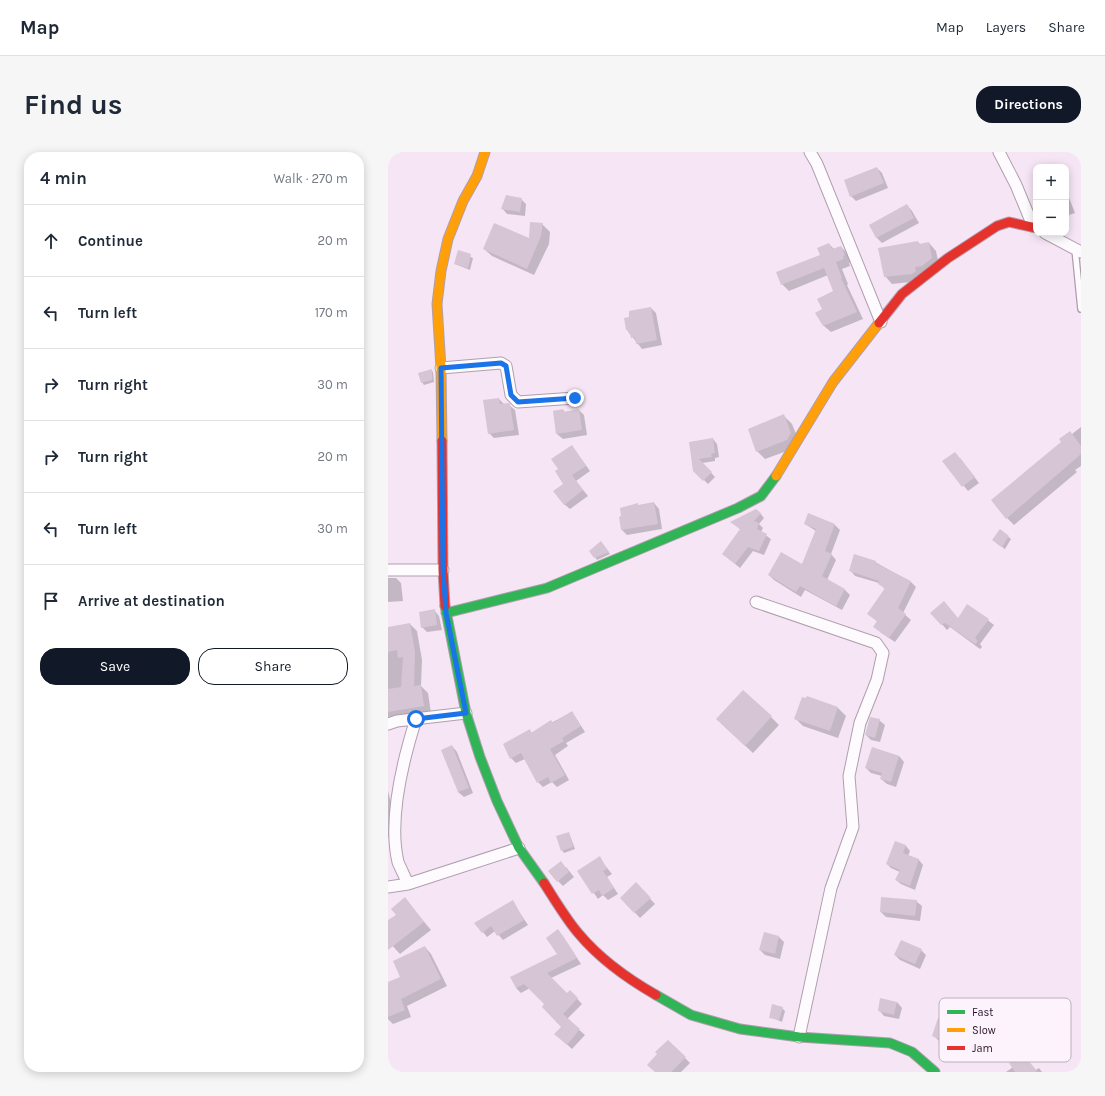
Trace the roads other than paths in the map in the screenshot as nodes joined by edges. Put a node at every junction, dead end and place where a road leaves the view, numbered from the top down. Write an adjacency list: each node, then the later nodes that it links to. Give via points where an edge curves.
1 (485, 152): 10 (street, via 477,176 463,201 448,239 441,271 437,304)
2 (810, 152): 9 (street)
3 (999, 152): 4 (street)
4 (1033, 224)
5 (1033, 226): 9 (street, via 1009,222 976,239 902,294)
6 (1051, 236): 7 (street)
7 (1078, 250): 8 (lane)
8 (1081, 309)
9 (881, 322): 15 (street, via 833,382 771,485 761,496 548,588)
10 (441, 368): 11 (street, via 501,363 506,366 511,395 518,402); 13 (street)
11 (575, 398)
12 (388, 570): 13 (street)
13 (443, 570): 15 (street)
14 (756, 602): 22 (street, via 876,643 883,653 877,680 860,722 848,776 853,826 832,888)
15 (446, 613): 16 (street)
16 (466, 713): 17 (street); 19 (street, via 482,764)
17 (416, 719): 18 (street); 20 (street, via 406,750 395,826 398,862)
18 (388, 724)
19 (519, 848): 20 (street); 22 (street, via 579,934 607,961 637,984 691,1015 740,1028)
20 (408, 884): 21 (street)
21 (388, 887)
22 (799, 1037): 23 (street, via 890,1043 912,1052)
23 (935, 1072)

